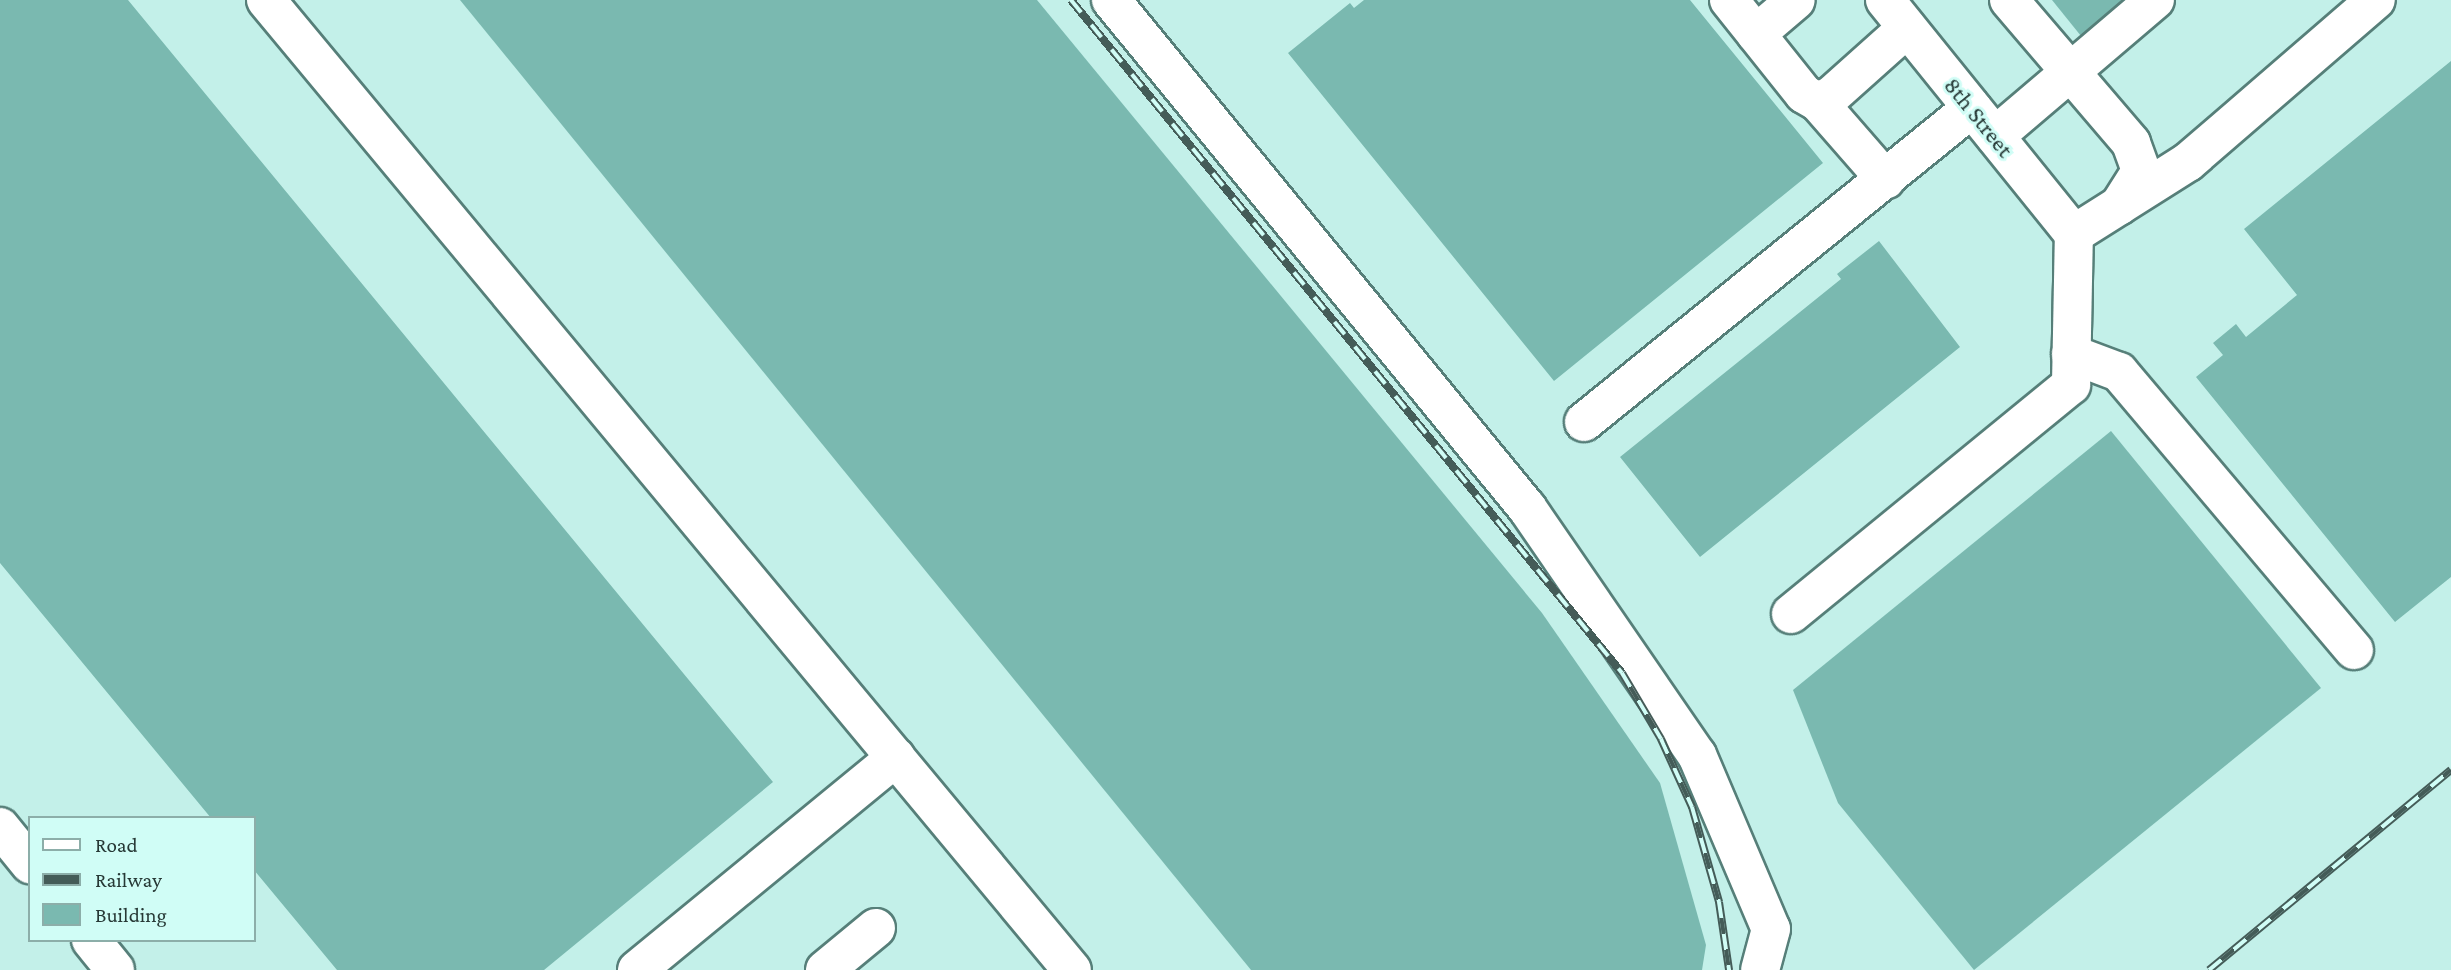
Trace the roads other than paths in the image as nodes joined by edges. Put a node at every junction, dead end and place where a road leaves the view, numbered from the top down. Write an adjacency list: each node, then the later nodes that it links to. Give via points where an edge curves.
1 (266, 0): 20 (street)
2 (1111, 0): 29 (street, via 1527,508 1697,755 1771,929)
3 (1729, 0): 9 (street)
4 (1796, 0): 9 (street)
5 (2009, 0): 10 (street)
6 (2155, 0): 10 (street)
7 (2376, 0): 14 (street, via 2188,162)
8 (1895, 8): 11 (street, via 1830,96); 12 (street, 8th Street)
9 (1756, 34): 11 (street, via 1804,94)
10 (2071, 70): 12 (street); 14 (street, via 2132,143 2141,171)
11 (1818, 103): 13 (street)
12 (1983, 122): 13 (street); 15 (street, 8th Street)
13 (1886, 180): 17 (street)
14 (2119, 205): 15 (street)
15 (2074, 234): 16 (street)
16 (2071, 354): 18 (street, via 2071,385); 19 (street, via 2119,372)
17 (1584, 422)
18 (1791, 614)
19 (2354, 650)
20 (895, 757): 26 (street); 28 (street)
21 (0, 827): 22 (street)
22 (28, 862)
23 (876, 928): 27 (street)
24 (93, 942): 25 (street)
25 (115, 970)
26 (637, 970)
27 (825, 970)
28 (1072, 970)
29 (1760, 970)

